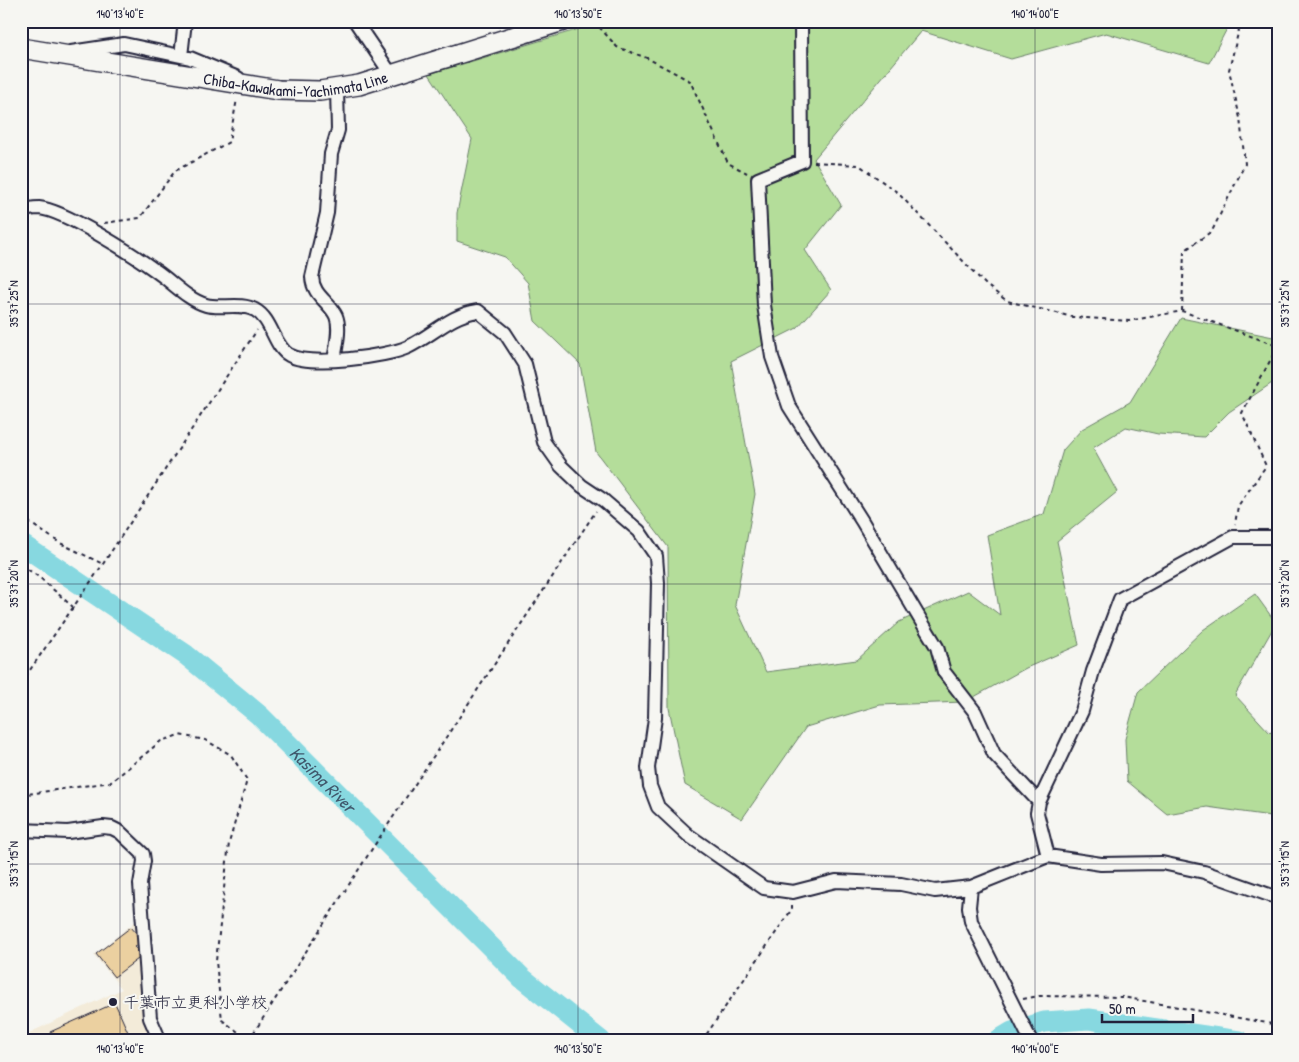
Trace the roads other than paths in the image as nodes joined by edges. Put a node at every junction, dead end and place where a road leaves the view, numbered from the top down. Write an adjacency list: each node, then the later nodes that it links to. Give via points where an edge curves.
1 (185, 21): 7 (street)
2 (355, 21): 8 (street)
3 (563, 21): 8 (main road, Chiba-Kawakami-Yachimata Line)
4 (801, 21): 14 (street, via 802,161 758,179 764,305 772,357 789,406 924,624 937,647 944,672 975,712 994,754)
5 (21, 48): 6 (main road, Chiba-Kawakami-Yachimata Line)
6 (59, 54): 7 (street, via 124,44); 9 (main road, Chiba-Kawakami-Yachimata Line)
7 (181, 56): 9 (street)
8 (391, 74): 10 (main road, Chiba-Kawakami-Yachimata Line)
9 (261, 87): 10 (main road, Chiba-Kawakami-Yachimata Line, via 299,91)
10 (337, 89): 12 (street, via 338,130 332,154 327,213 312,277 316,293 336,317)
11 (21, 212): 12 (street, via 27,208 41,208 92,230 206,305 255,310 288,354 300,359)
12 (334, 360): 17 (street, via 389,354 410,346 454,317 478,311 505,333 525,364 544,442 561,466 582,486 639,531 656,556 656,718 648,768 650,786 658,807 688,835 764,888 793,892 836,880 901,884 935,891)
13 (1278, 537): 14 (street, via 1233,536 1120,599 1082,711)
14 (1039, 802): 16 (street, via 1037,813)
15 (21, 830): 19 (street, via 68,832 112,828 143,854 140,884 150,1018)
16 (1048, 856): 17 (street); 18 (street, via 1101,864 1162,863 1204,872)
17 (971, 887): 20 (street, via 971,922)
18 (1278, 898)
19 (160, 1041)
20 (1031, 1041)

